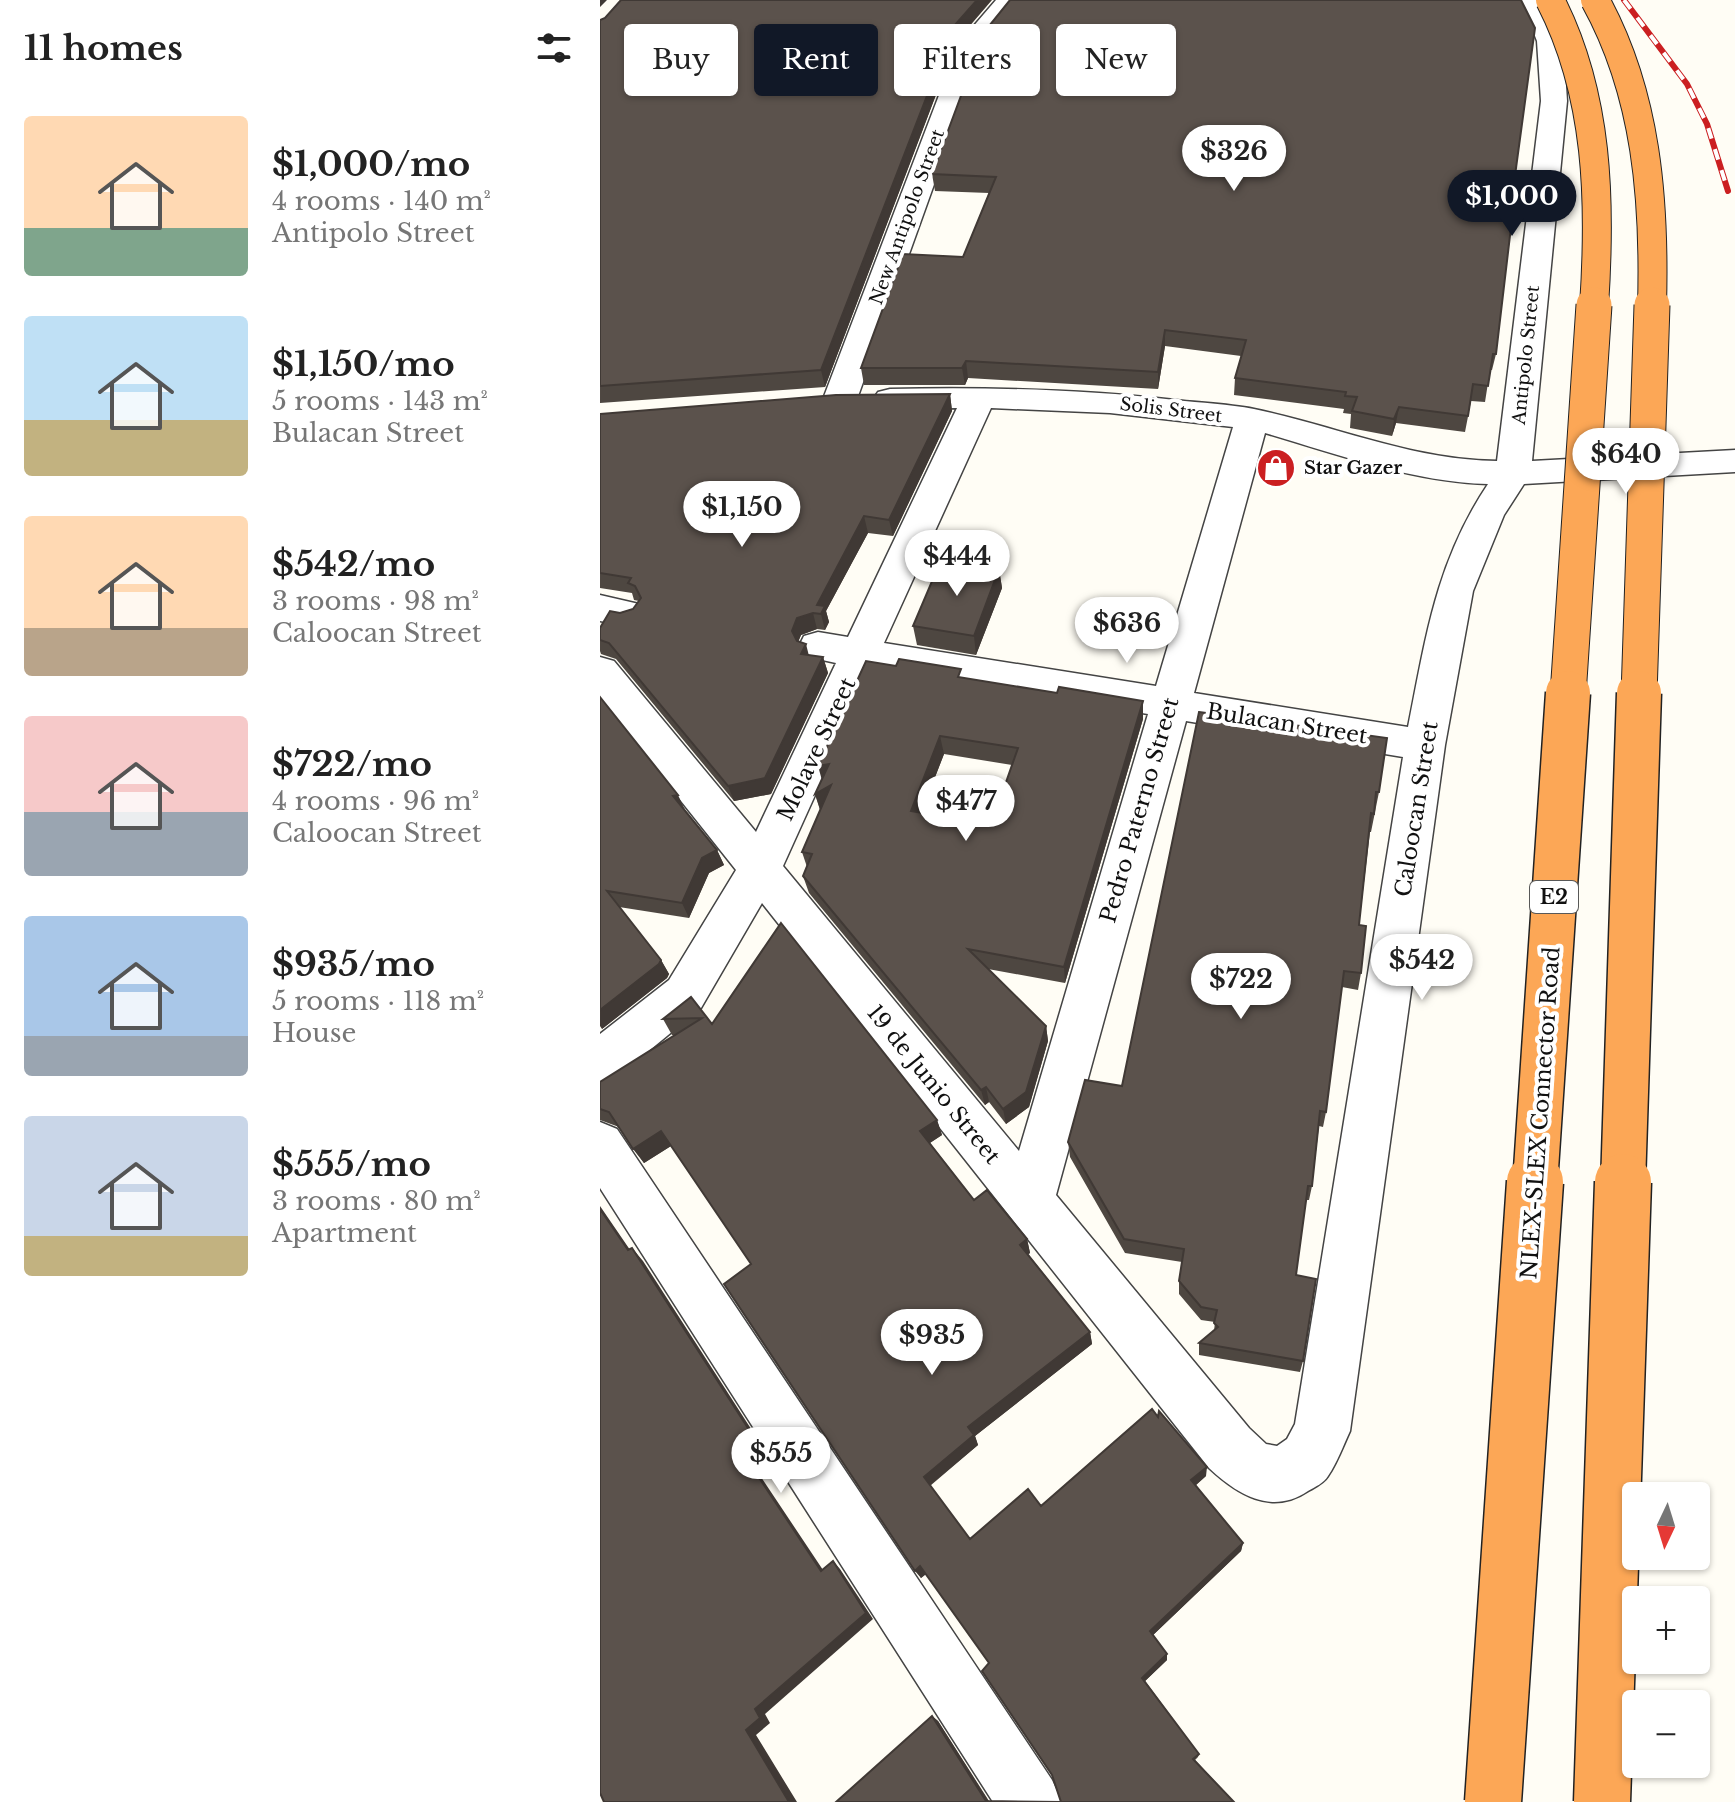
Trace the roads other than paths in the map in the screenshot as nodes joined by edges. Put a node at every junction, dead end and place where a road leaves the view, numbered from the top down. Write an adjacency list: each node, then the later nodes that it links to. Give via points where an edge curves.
1 (1009, 0): 6 (street, New Antipolo Street, via 972,43)
2 (1533, 0): 9 (street, Antipolo Street, via 1550,41 1554,101)
3 (1550, 0): 21 (highway, NLEX-SLEX Connector Road / E2, bridge, via 1580,68 1592,136 1595,294)
4 (1595, 0): 22 (highway, bridge, via 1629,69 1644,138 1652,300)
5 (979, 397): 6 (street, Solis Street); 7 (street, Solis Street, via 1110,403); 11 (street, Molave Street)
6 (824, 400)
7 (1252, 419): 9 (street, Solis Street, via 1418,464 1459,472); 13 (street, Pedro Paterno Street)
8 (1735, 461): 9 (street, Solis Street)
9 (1513, 473): 14 (street, Caloocan Street, via 1486,514 1454,591)
10 (818, 646): 11 (street, Bulacan Street)
11 (860, 654): 13 (street, Bulacan Street); 15 (street, Molave Street)
12 (600, 671): 15 (street, 19 de Junio Street)
13 (1169, 704): 14 (street, Bulacan Street); 18 (street, Pedro Paterno Street)
14 (1425, 745): 19 (street, Caloocan Street, via 1322,1431 1307,1459)
15 (760, 869): 16 (street, Molave Street, via 685,994); 18 (street, 19 de Junio Street)
16 (600, 1062)
17 (600, 1145): 20 (street)
18 (1029, 1202): 19 (street, 19 de Junio Street, via 1229,1448 1253,1470)
19 (1283, 1475)
20 (1030, 1802)
21 (1493, 1802)
22 (1602, 1802)

